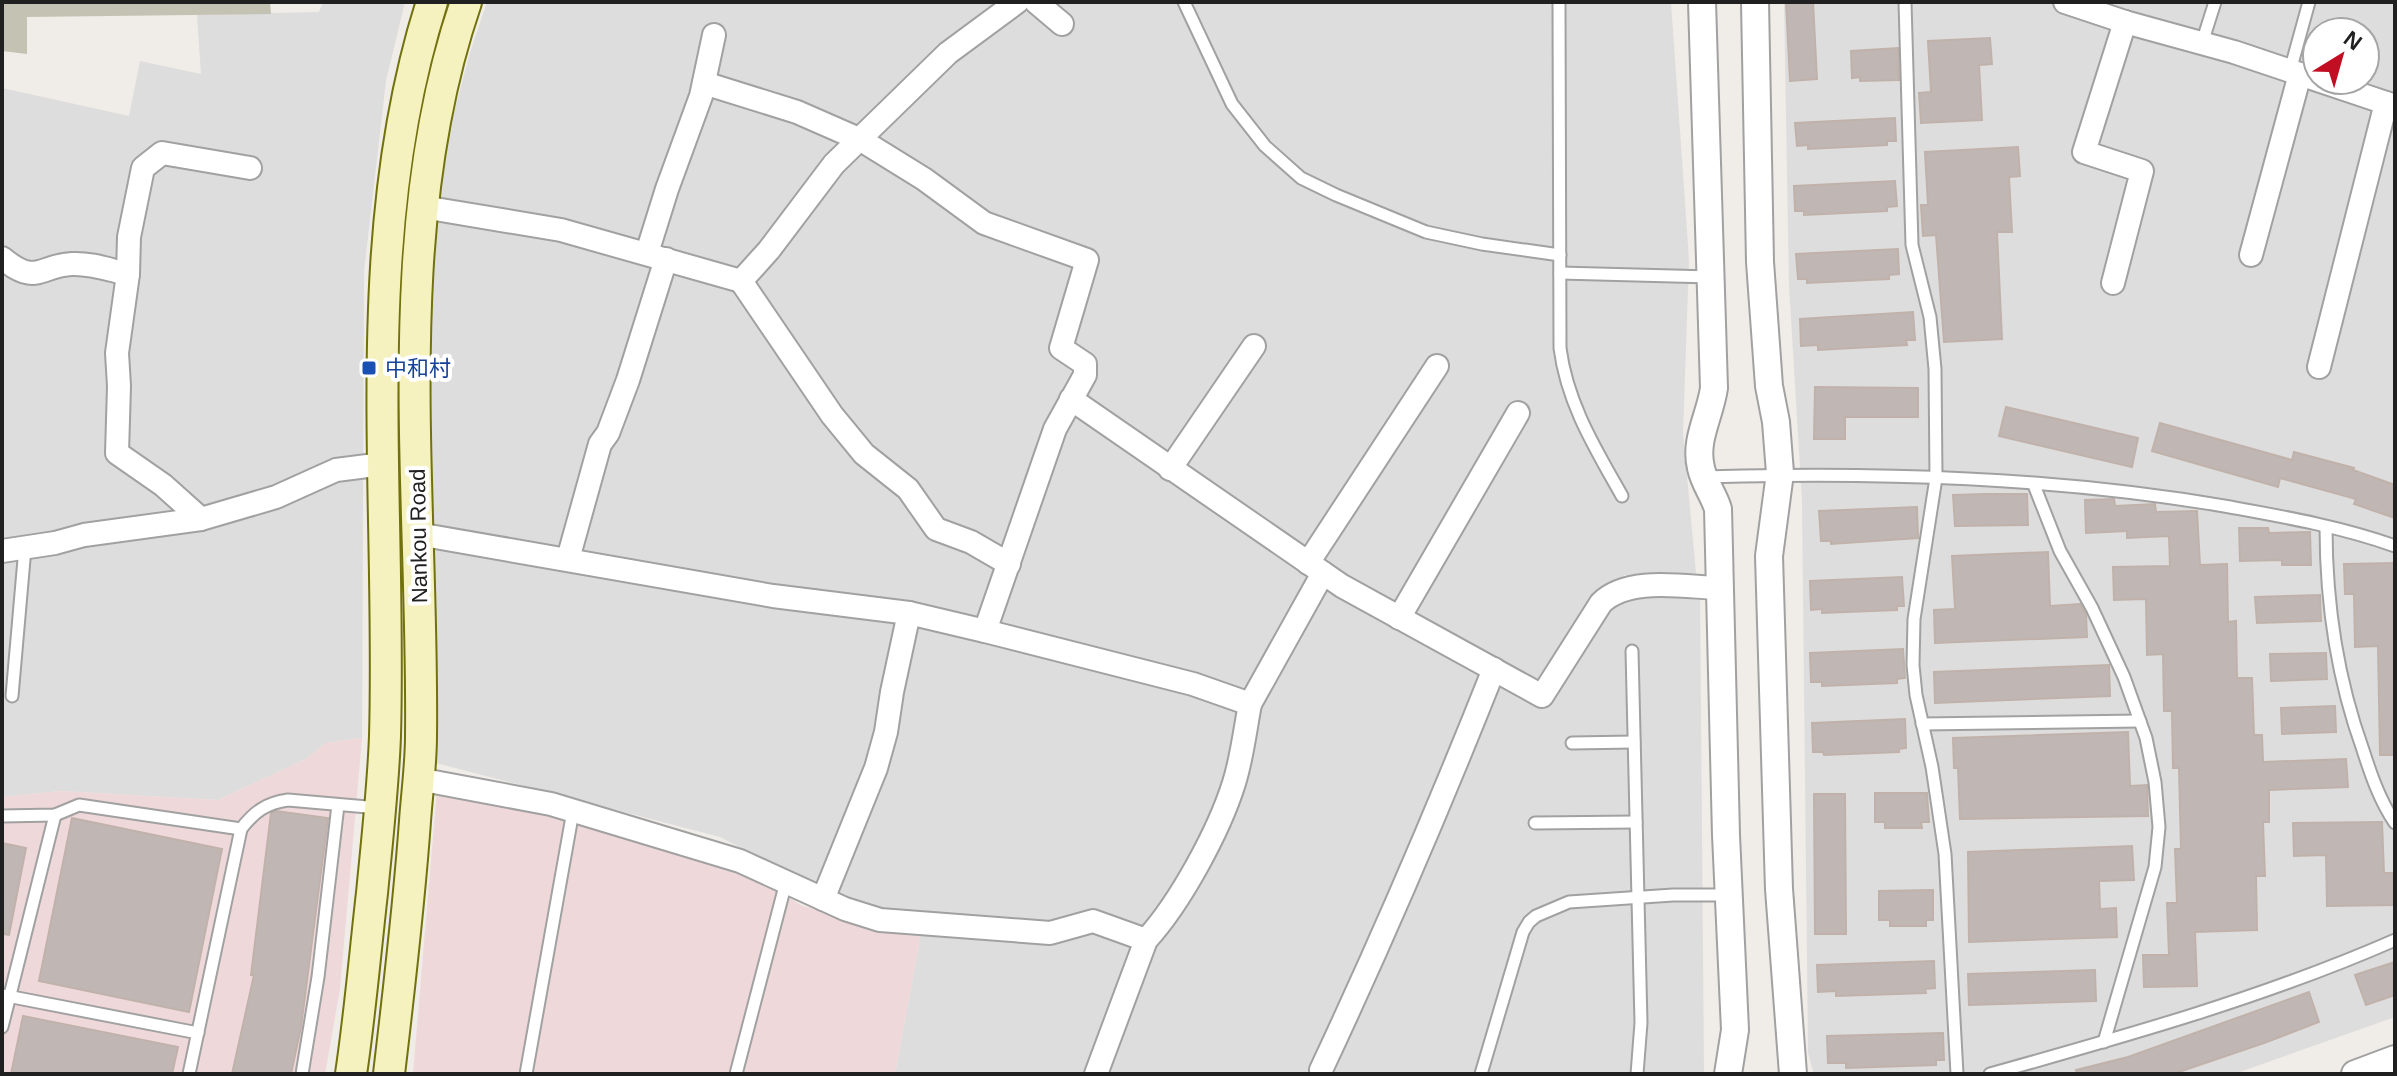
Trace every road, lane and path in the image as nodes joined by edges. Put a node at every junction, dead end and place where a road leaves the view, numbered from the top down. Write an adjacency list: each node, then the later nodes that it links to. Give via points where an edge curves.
1 (432, 2): 37 (main road, Nankou Road, via 404,108 391,195)
2 (466, 2): 22 (main road, Nankou Road, via 436,114)
3 (1017, 2): 20 (street, via 948,53)
4 (1036, 2): 14 (street)
5 (1184, 2): 23 (lane, via 1232,104 1265,146 1301,178 1426,232)
6 (1559, 2): 23 (lane)
7 (1702, 2): 29 (street)
8 (1755, 2): 39 (street, via 1760,262)
9 (1905, 2): 41 (lane, via 1912,245 1933,341)
10 (2065, 2): 13 (street)
11 (2215, 2): 16 (lane)
12 (2309, 2): 17 (lane)
13 (2125, 22): 16 (street); 31 (street, via 2084,152 2142,171)
14 (1062, 24)
15 (714, 35): 18 (street)
16 (2202, 43): 17 (street)
17 (2295, 73): 19 (street); 24 (street)
18 (704, 83): 20 (street, via 777,105); 25 (street)
19 (2392, 102): 34 (street)
20 (861, 140): 30 (street, via 834,164); 35 (street, via 984,223 1087,260 1061,348 1085,364 1085,375)
21 (250, 168): 28 (street, via 162,153 152,160 137,187)
22 (423, 207): 25 (street, via 561,230); 46 (main road, Nankou Road, via 416,342)
23 (1560, 255): 27 (lane)
24 (2251, 255)
25 (657, 256): 30 (street); 50 (street, via 628,380 600,444)
26 (2, 258): 28 (street, via 24,272 72,264)
27 (1560, 273): 29 (lane); 43 (lane, via 1560,348 1566,381 1579,418)
28 (128, 274): 44 (street, via 117,353 117,453)
29 (1711, 277): 40 (street, via 1714,388 1699,443)
30 (741, 281): 51 (street, via 864,454 908,489 936,529)
31 (2113, 283)
32 (1254, 346): 38 (street)
33 (1437, 366): 52 (street)
34 (2319, 367)
35 (1071, 399): 38 (street); 51 (street, via 1055,429)
36 (1518, 413): 55 (street)
37 (383, 464): 44 (street, via 336,470 276,497); 67 (main road, Nankou Road, via 385,737)
38 (1170, 469): 52 (street)
39 (1780, 475): 40 (lane); 41 (lane); 97 (street, via 1769,556 1779,889)
40 (1704, 477): 53 (street, via 1718,509)
41 (1936, 478): 42 (lane); 62 (lane, via 1913,642)
42 (2034, 485): 45 (lane, via 2197,502); 61 (lane, via 2060,551 2107,637)
43 (1622, 496)
44 (201, 519): 48 (street)
45 (2326, 527): 47 (lane); 73 (lane, via 2330,612 2343,686 2369,770)
46 (418, 534): 50 (street); 65 (main road, Nankou Road)
47 (2395, 546)
48 (25, 548): 49 (street); 59 (lane)
49 (2, 551)
50 (568, 559): 54 (street, via 773,596)
51 (1009, 564): 56 (street)
52 (1315, 568): 55 (street); 60 (street)
53 (1720, 588): 58 (street, via 1633,586 1614,592 1601,603 1542,696); 76 (street)
54 (909, 613): 56 (street); 78 (street, via 876,768)
55 (1399, 618): 58 (street)
56 (985, 631): 60 (street, via 1193,684)
57 (1632, 651): 63 (lane)
58 (1494, 669): 86 (street, via 1376,953)
59 (12, 696)
60 (1250, 704): 79 (street, via 1234,783 1217,824)
61 (2140, 721): 62 (lane); 84 (lane, via 2155,782 2158,847)
62 (1922, 724): 98 (lane, via 1945,854)
63 (1634, 742): 64 (lane); 71 (lane)
64 (1572, 743)
65 (418, 779): 68 (street); 90 (main road, Nankou Road)
66 (338, 805): 67 (lane); 74 (lane, via 275,802 252,815); 88 (lane)
67 (379, 808): 89 (main road, Nankou Road)
68 (573, 811): 75 (street, via 740,861); 91 (lane)
69 (55, 815): 70 (lane); 74 (lane, via 79,805); 81 (lane)
70 (2, 816)
71 (1636, 822): 72 (lane); 77 (lane)
72 (1535, 823)
73 (2395, 823)
74 (241, 829): 83 (lane)
75 (787, 881): 78 (street); 92 (lane)
76 (1729, 895): 77 (lane); 96 (street, via 1735,1030)
77 (1637, 897): 94 (lane, via 1569,902 1529,922); 95 (lane)
78 (823, 899): 79 (street, via 880,920 1050,933 1093,921)
79 (1146, 940): 93 (street)
80 (2395, 940): 84 (lane, via 2331,968)
81 (6, 996): 82 (lane); 83 (lane)
82 (2, 1027)
83 (198, 1033): 87 (lane)
84 (2104, 1042): 99 (lane)
85 (2395, 1059): 100 (street)
86 (1321, 1070)
87 (189, 1074)
88 (302, 1074)
89 (351, 1074)
90 (389, 1074)
91 (526, 1074)
92 (736, 1074)
93 (1096, 1074)
94 (1481, 1074)
95 (1637, 1074)
96 (1728, 1074)
97 (1793, 1074)
98 (1957, 1074)
99 (1990, 1074)
100 (2355, 1074)

